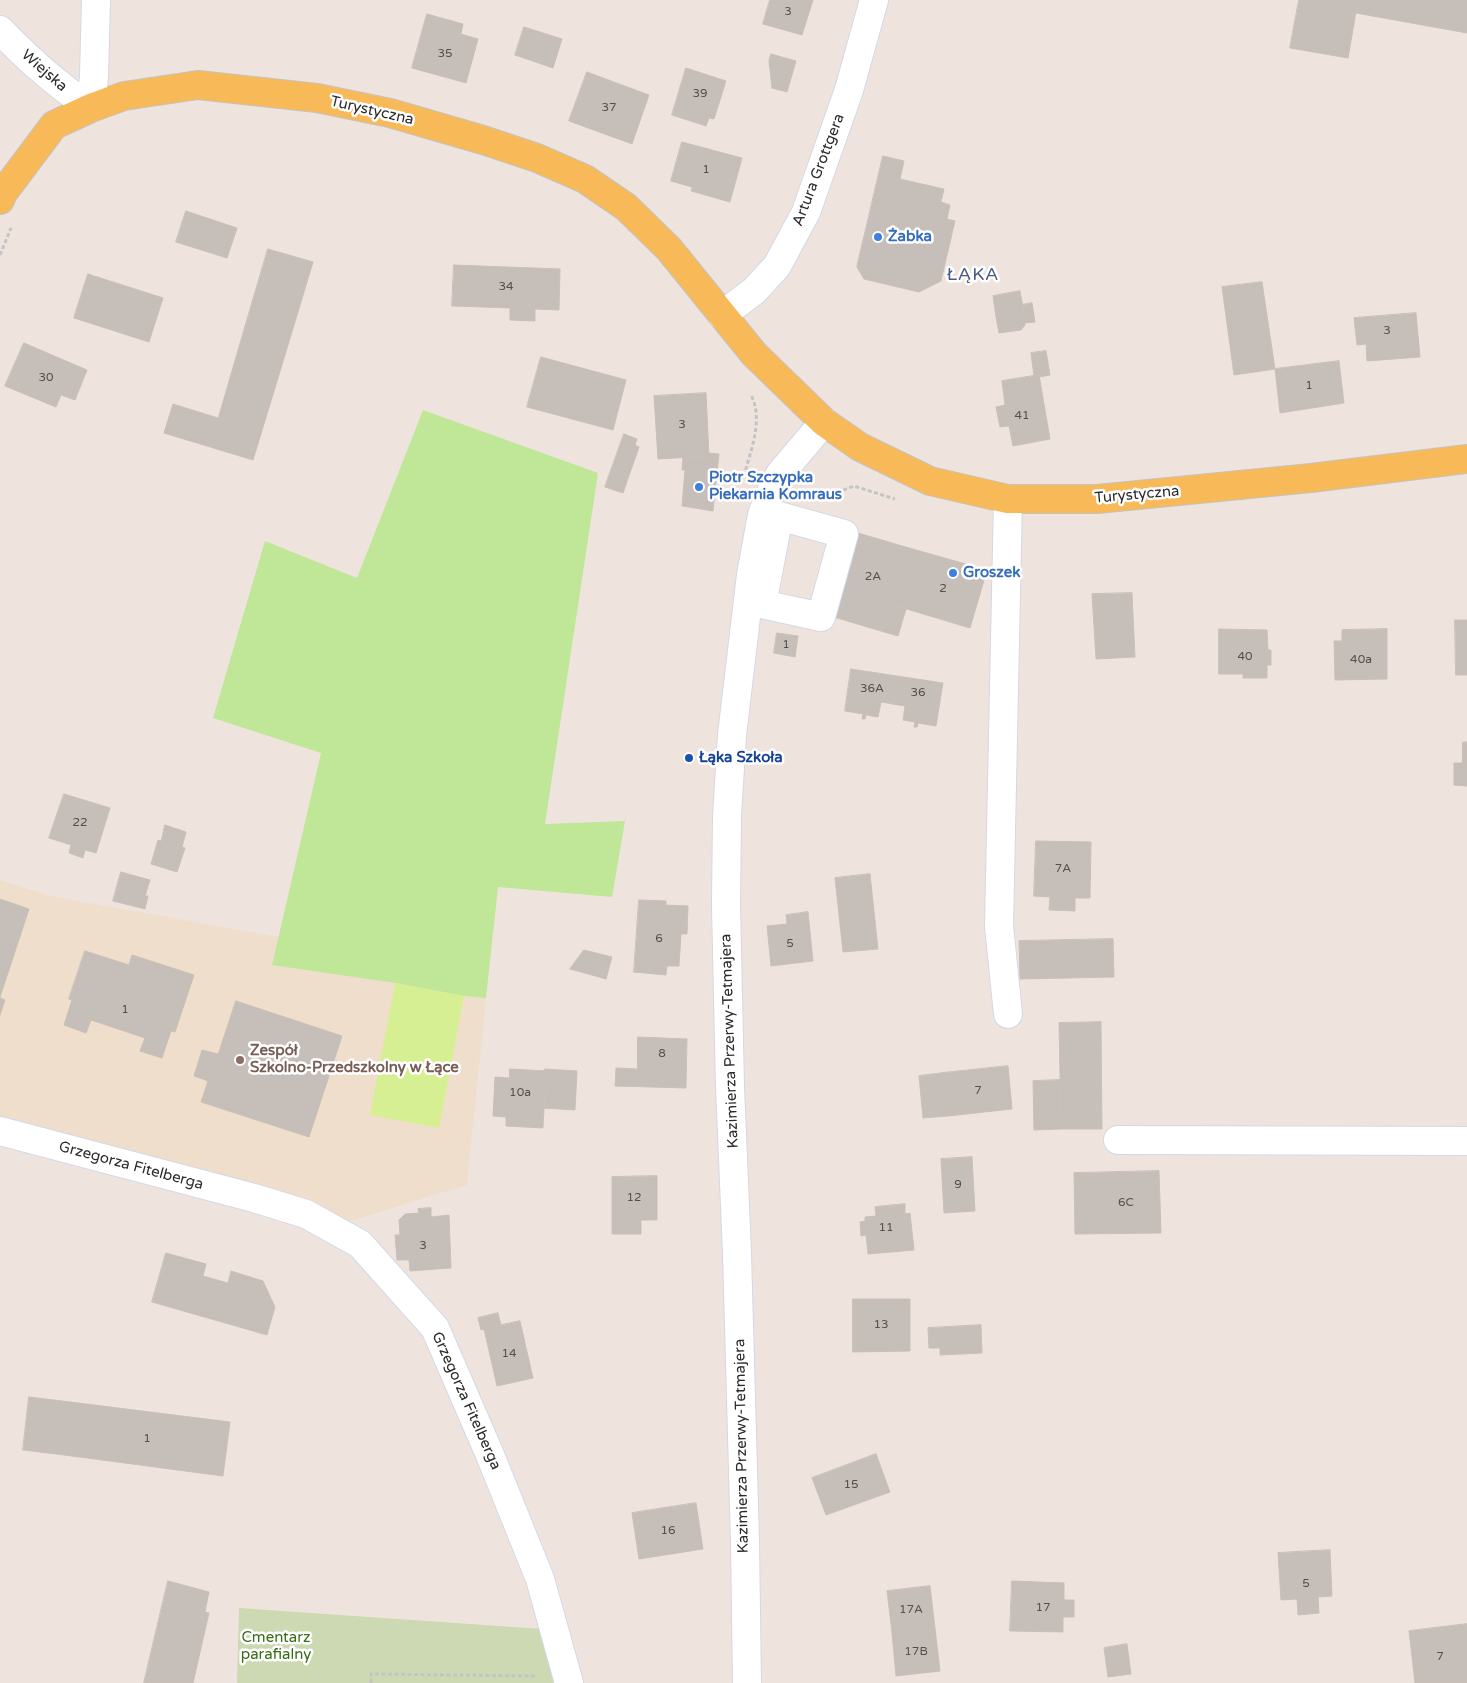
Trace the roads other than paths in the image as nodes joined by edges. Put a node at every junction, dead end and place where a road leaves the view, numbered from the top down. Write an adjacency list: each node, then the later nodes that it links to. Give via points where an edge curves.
1 (96, 0): 4 (street)
2 (874, 0): 6 (street, Artura Grottgera, via 849,90 806,212 777,266 754,291)
3 (0, 30): 4 (street, Wiejska, via 46,75)
4 (91, 108): 5 (main road, Turystyczna, via 54,125); 6 (main road, Turystyczna, via 124,96 198,84 317,98 390,113 501,146 585,179 626,207 669,249)
5 (0, 200)
6 (722, 315): 7 (main road, Turystyczna, via 754,354)
7 (824, 422): 9 (main road, Turystyczna, via 860,447 930,482); 15 (street, Kazimierza Przerwy-Tetmajera, via 780,474 762,515 751,574 732,736 727,816 730,1087 738,1263)
8 (1467, 459): 9 (main road, Turystyczna, via 1097,499)
9 (1008, 499): 10 (street, via 999,926)
10 (1008, 1014)
11 (0, 1131): 14 (street, Grzegorza Fitelberga, via 306,1214 360,1244 435,1328 540,1579)
12 (1118, 1140): 13 (street)
13 (1467, 1140)
14 (569, 1683)
15 (747, 1683)

